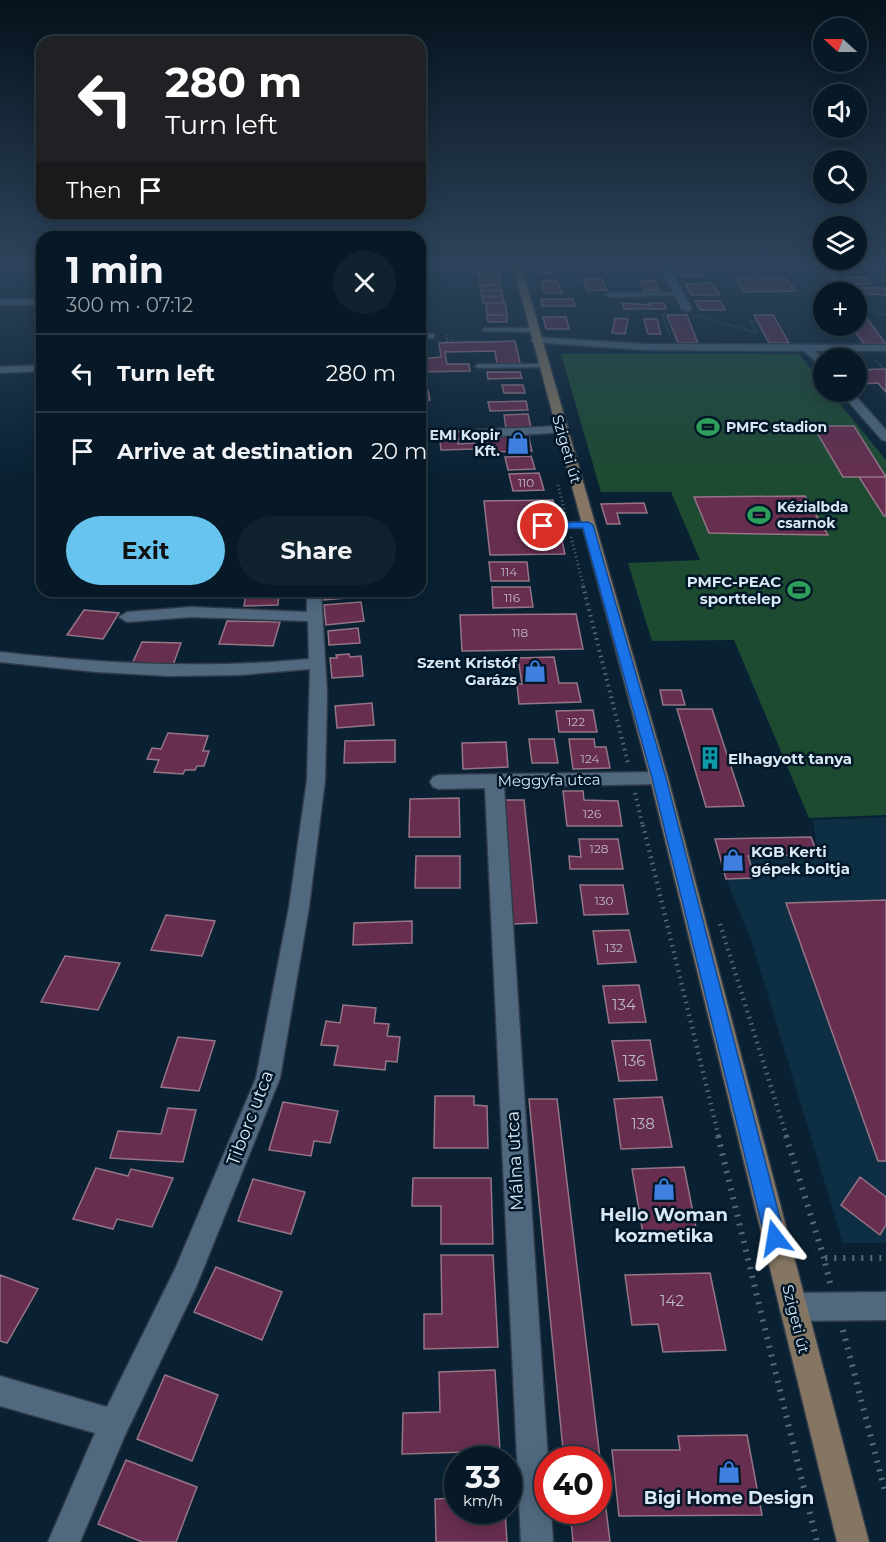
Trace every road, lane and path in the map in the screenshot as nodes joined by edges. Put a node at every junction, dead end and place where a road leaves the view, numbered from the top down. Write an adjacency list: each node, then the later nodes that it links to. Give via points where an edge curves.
1 (525, 334): 4 (lane)
2 (669, 334): 5 (path)
3 (758, 334): 6 (path)
4 (535, 335): 6 (street, via 645,348); 12 (street, Szigeti út)
5 (673, 344)
6 (765, 348): 7 (street)
7 (807, 348): 8 (street); 9 (street)
8 (886, 348)
9 (813, 354)
10 (876, 361): 14 (path)
11 (479, 366): 12 (lane)
12 (543, 366): 17 (street, Szigeti út)
13 (36, 368): 15 (street)
14 (884, 369)
15 (0, 370)
16 (855, 402): 19 (street)
17 (561, 430): 18 (street); 22 (street, Szigeti út)
18 (473, 434)
19 (885, 435)
20 (555, 473): 21 (path)
21 (568, 525): 22 (lane); 23 (lane); 29 (path)
22 (588, 525): 30 (street, Szigeti út)
23 (543, 526)
24 (314, 597): 26 (street, Tiborc utca)
25 (127, 617): 26 (street, via 190,612)
26 (315, 617): 28 (street, Tiborc utca)
27 (0, 657): 28 (street, via 82,666 192,671)
28 (317, 663): 40 (street, Tiborc utca, via 316,780 299,907 268,1078 186,1277)
29 (632, 778): 30 (street, Meggyfa utca); 31 (street, Meggyfa utca); 44 (path)
30 (659, 778): 38 (street, Szigeti út)
31 (494, 780): 32 (street, Meggyfa utca); 43 (street, Málna utca)
32 (439, 782)
33 (724, 939): 34 (path)
34 (824, 1258): 35 (path); 36 (path)
35 (886, 1258)
36 (836, 1306): 37 (street); 38 (street); 41 (path)
37 (886, 1306)
38 (793, 1307): 45 (street, Szigeti út)
39 (0, 1391): 40 (street)
40 (114, 1424): 42 (street, Tiborc utca)
41 (886, 1495)
42 (63, 1542)
43 (537, 1542)
44 (818, 1542)
45 (853, 1542)

